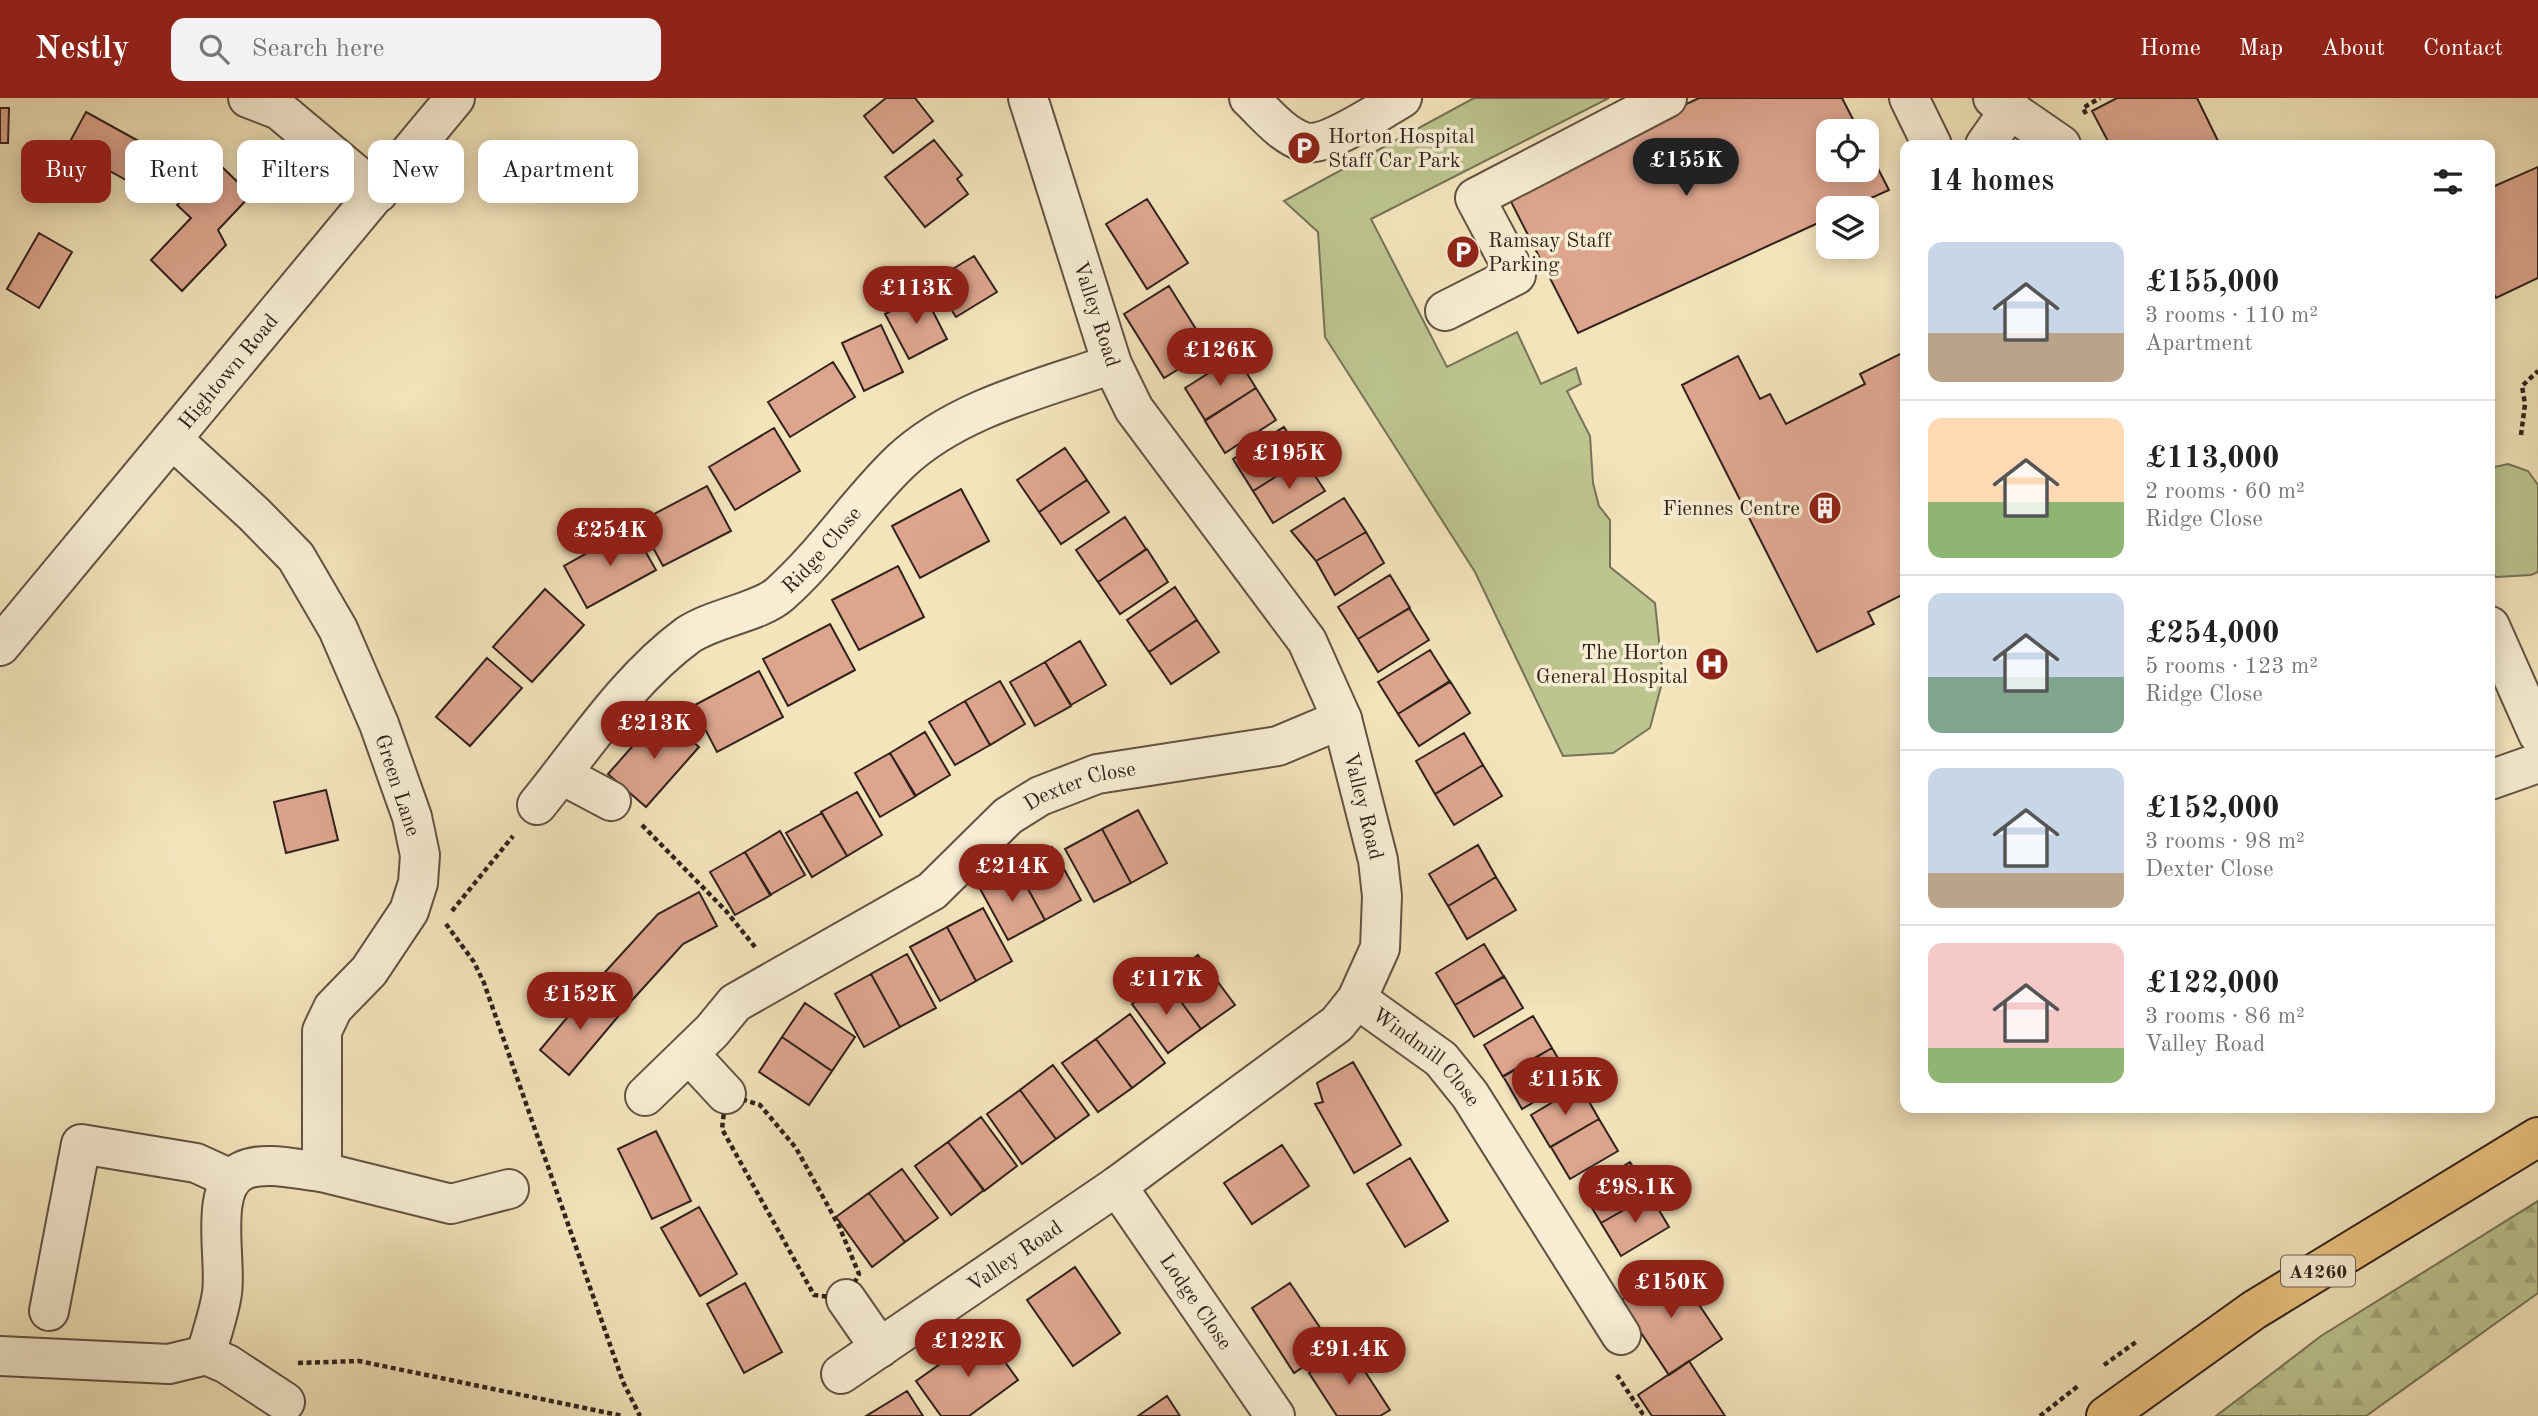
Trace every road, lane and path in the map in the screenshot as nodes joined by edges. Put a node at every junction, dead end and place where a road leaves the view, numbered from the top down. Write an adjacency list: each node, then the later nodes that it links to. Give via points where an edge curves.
1 (248, 98): 13 (street, via 279,110)
2 (455, 98): 9 (street, Hightown Road)
3 (1028, 98): 16 (street, Valley Road)
4 (1249, 98): 5 (street, via 1286,132 1306,142 1323,142)
5 (1402, 98)
6 (1667, 98): 15 (street, via 1475,198 1516,275)
7 (1909, 98): 10 (street)
8 (2002, 103): 11 (street); 12 (street)
9 (421, 140)
10 (1930, 140)
11 (1987, 140)
12 (2054, 140)
13 (368, 185)
14 (370, 203): 19 (street, Hightown Road)
15 (1445, 311)
16 (1112, 364): 22 (street, Valley Road, via 1135,410 1307,641); 25 (street, Ridge Close, via 979,412 940,432 902,461 777,597 690,634 645,673)
17 (2538, 371): 18 (path, via 2522,386)
18 (2521, 435)
19 (172, 439): 21 (street, Hightown Road); 36 (street, Green Lane, via 296,557 338,629 379,724 412,817 420,855 409,911 369,971 333,1008 321,1031)
20 (2495, 637): 23 (street)
21 (0, 646)
22 (1342, 719): 31 (street, Valley Road, via 1378,860 1382,896 1380,948); 32 (street, Dexter Close, via 1278,746 1097,774 1040,796 1008,816 932,891 735,1003)
23 (2538, 734)
24 (2538, 763): 26 (street)
25 (562, 775): 27 (street); 28 (street, Ridge Close)
26 (2495, 778)
27 (611, 800)
28 (537, 805): 50 (path, via 444,922 484,983 619,1370)
29 (650, 832): 30 (path)
30 (757, 949)
31 (1357, 999): 38 (street, Valley Road, via 1326,1033); 42 (street, Windmill Close, via 1441,1059 1470,1095)
32 (689, 1054): 33 (street); 34 (street, Dexter Close)
33 (726, 1094): 40 (path, via 722,1129 814,1295); 40 (path, via 760,1105 796,1148 839,1226 859,1274)
34 (645, 1096)
35 (2538, 1137): 52 (main road, A4260, via 2254,1310)
36 (322, 1172): 37 (street, via 267,1167 244,1170); 39 (street, via 451,1204)
37 (231, 1179): 41 (street, via 197,1163 81,1144); 44 (street, via 222,1198 222,1292)
38 (1117, 1186): 43 (street, Valley Road); 51 (street, Lodge Close)
39 (509, 1189)
40 (846, 1300): 43 (street)
41 (49, 1311)
42 (1621, 1335)
43 (880, 1348): 47 (street, Valley Road)
44 (206, 1355): 45 (street, via 169,1364); 48 (street)
45 (0, 1356)
46 (293, 1363): 49 (path, via 359,1362)
47 (841, 1374)
48 (285, 1402)
49 (623, 1416)
50 (640, 1416)
51 (1275, 1416)
52 (2106, 1416)

